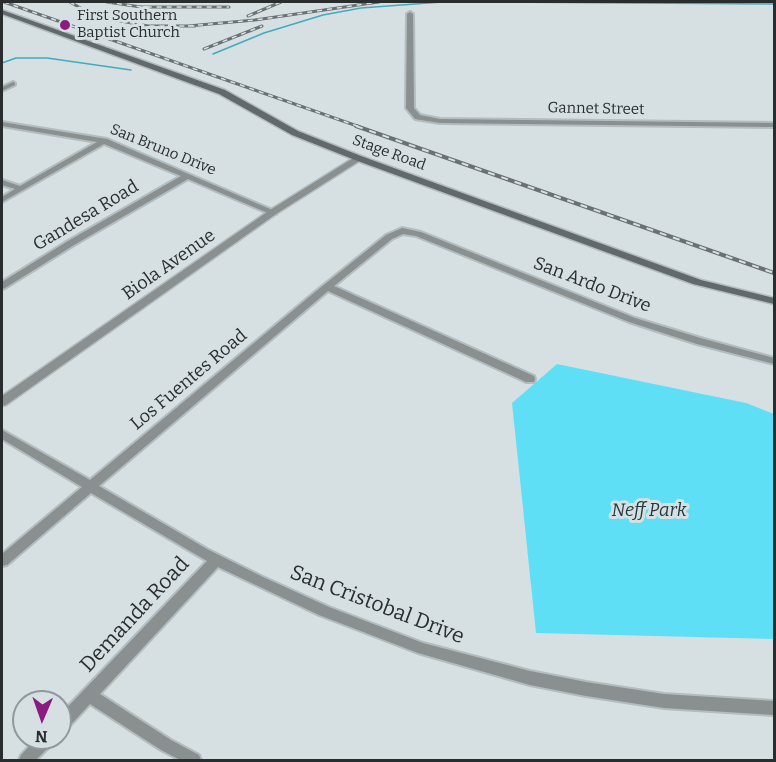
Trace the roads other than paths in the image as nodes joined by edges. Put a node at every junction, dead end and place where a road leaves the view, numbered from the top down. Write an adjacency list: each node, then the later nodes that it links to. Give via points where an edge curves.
1 (2, 12): 8 (main road, Stage Road, via 222,92 295,133)
2 (410, 14): 6 (street, Gannet Street, via 410,108 418,117 440,121)
3 (13, 84): 4 (street)
4 (2, 88)
5 (2, 124): 7 (street, San Bruno Drive)
6 (774, 125)
7 (104, 141): 9 (street, San Bruno Drive); 11 (street)
8 (358, 158): 13 (street, Biola Avenue); 17 (main road, Stage Road, via 698,282)
9 (187, 176): 13 (street, San Bruno Drive); 15 (street, Gandesa Road)
10 (2, 182): 11 (street)
11 (21, 189): 12 (street)
12 (2, 200)
13 (273, 212): 20 (street, Biola Avenue)
14 (402, 231): 16 (street, Los Fuentes Road); 18 (street, San Ardo Drive, via 632,320)
15 (2, 286)
16 (327, 287): 19 (street); 22 (street, Los Fuentes Road)
17 (774, 301)
18 (774, 360)
19 (530, 379)
20 (2, 402)
21 (2, 434): 22 (street, San Cristobal Drive)
22 (89, 485): 23 (street, San Cristobal Drive); 24 (street, Los Fuentes Road)
23 (216, 560): 25 (street, Demanda Road); 26 (street, San Cristobal Drive, via 324,611 423,649 489,668 664,701)
24 (2, 561)
25 (89, 695): 27 (street, Demanda Road); 28 (street)
26 (774, 708)
27 (72, 713)
28 (194, 760)

